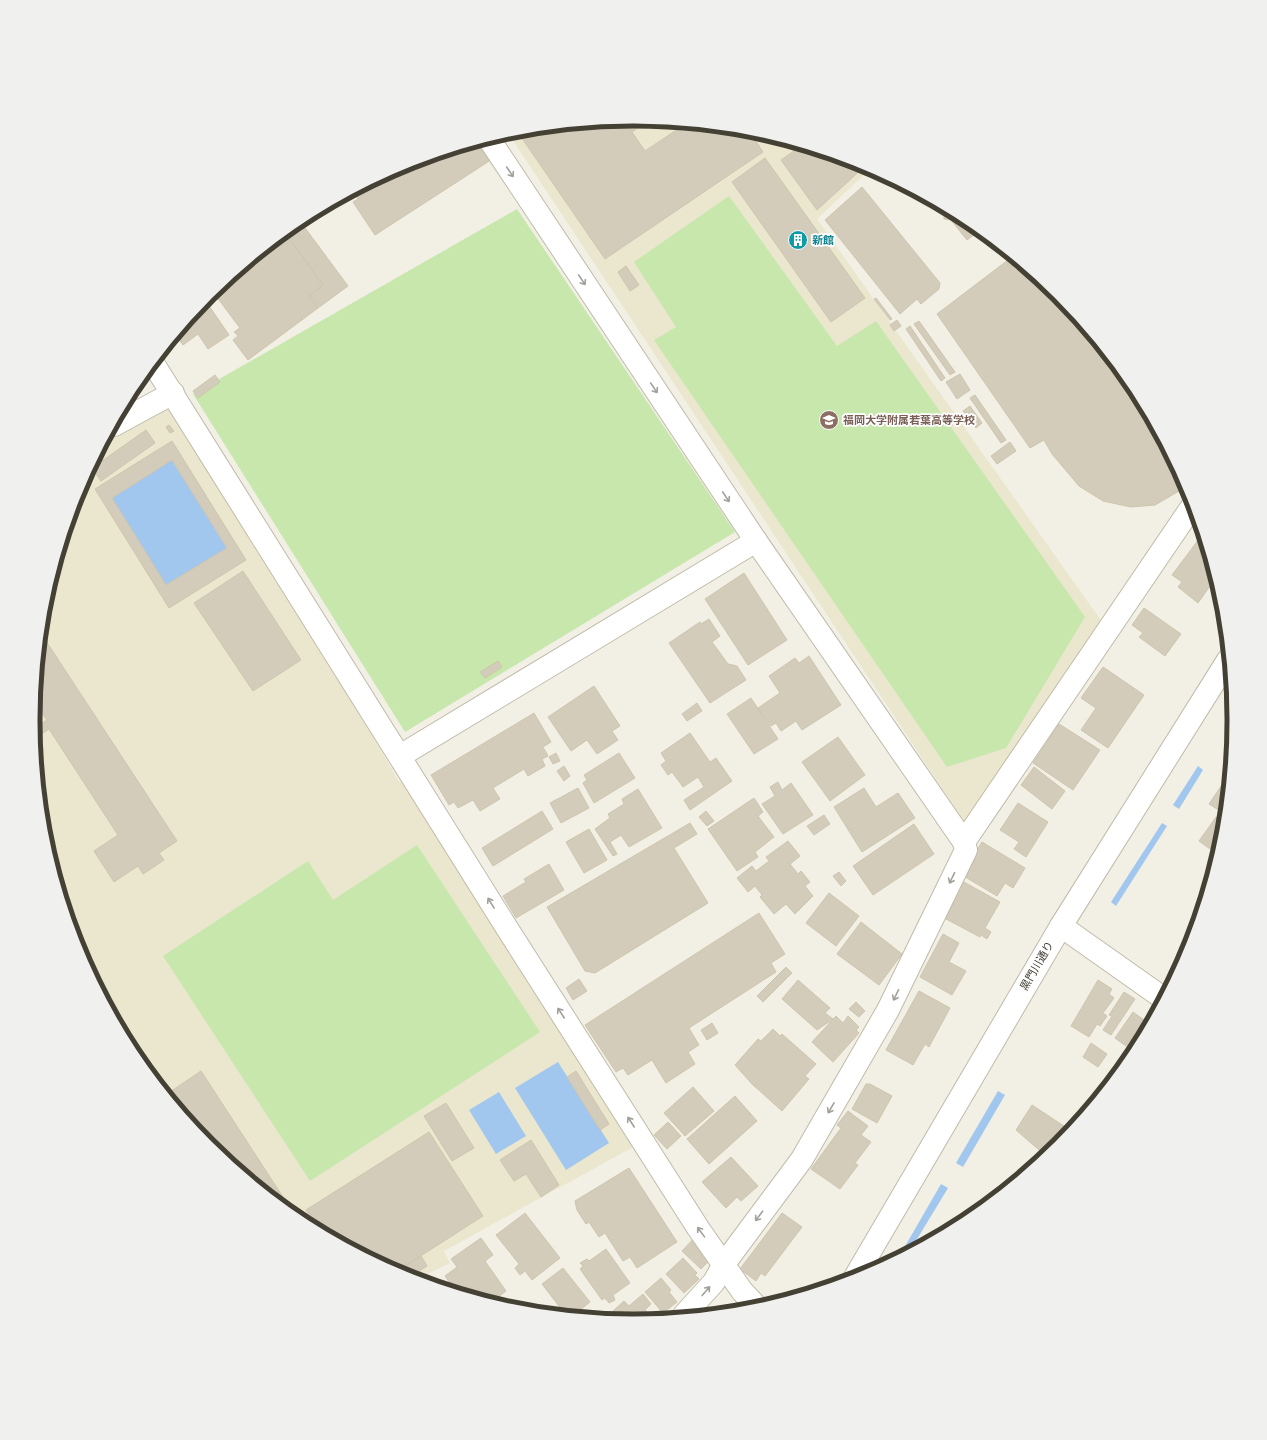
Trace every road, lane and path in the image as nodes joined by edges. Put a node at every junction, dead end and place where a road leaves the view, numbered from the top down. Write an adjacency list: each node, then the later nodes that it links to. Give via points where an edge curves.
1 (492, 144): 6 (street, one-way to 6)
2 (156, 368): 3 (street)
3 (173, 393): 4 (street); 8 (street)
4 (121, 421)
5 (1189, 511): 9 (street)
6 (756, 541): 8 (street); 9 (street)
7 (1224, 666): 10 (street, 黒門川通り)
8 (400, 756): 12 (street, one-way to 8, via 698,1228)
9 (964, 842): 12 (street, one-way to 12, via 966,850 888,1010 802,1159)
10 (1061, 926): 11 (street); 13 (street, 黒門川通り)
11 (1159, 995)
12 (724, 1264): 14 (street); 15 (street, one-way to 12, via 714,1282)
13 (860, 1268)
14 (752, 1301)
15 (689, 1310)

